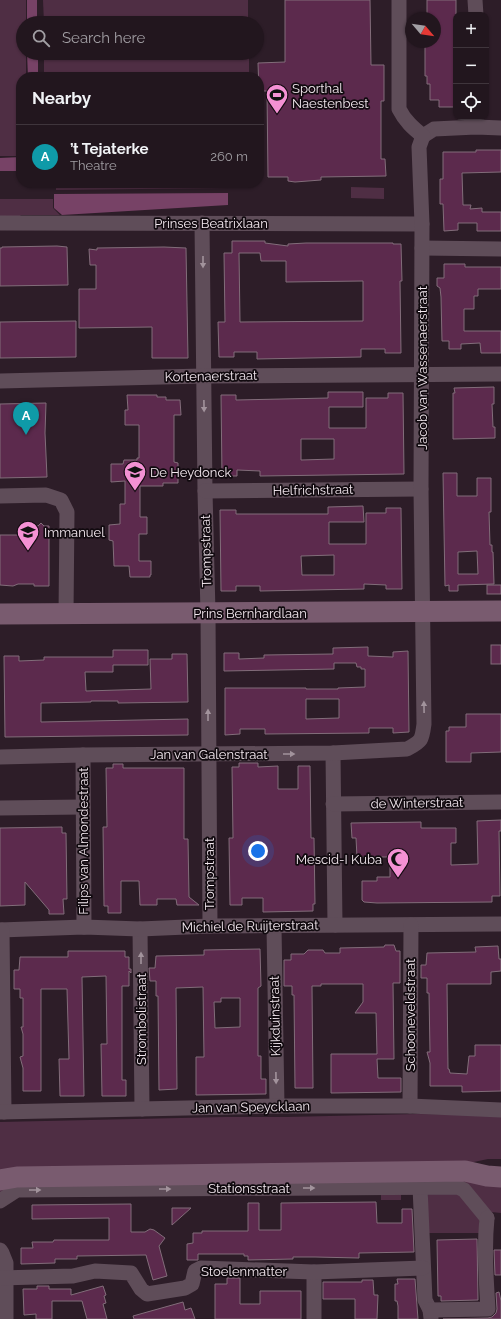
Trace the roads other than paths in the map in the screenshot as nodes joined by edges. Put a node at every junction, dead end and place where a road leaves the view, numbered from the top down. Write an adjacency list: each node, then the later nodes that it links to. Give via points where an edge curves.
1 (399, 0): 6 (street, via 399,109 411,127)
2 (475, 0): 3 (street)
3 (476, 12)
4 (476, 122): 5 (street); 6 (street, via 434,129)
5 (501, 128)
6 (423, 136): 9 (street, Jacob van Wassenaerstraat, via 419,147)
7 (0, 223): 8 (street, Prinses Beatrixlaan)
8 (202, 223): 9 (street, Prinses Beatrixlaan); 14 (street, Trompstraat, one-way to 14)
9 (422, 224): 10 (street, Jacob van Wassenaerstraat)
10 (422, 248): 11 (street); 13 (street, Jacob van Wassenaerstraat)
11 (501, 249)
12 (501, 374): 13 (street, Kortenaerstraat)
13 (422, 375): 14 (street, Kortenaerstraat); 16 (street, Jacob van Wassenaerstraat)
14 (204, 376): 15 (street, Kortenaerstraat); 17 (street, Trompstraat, one-way to 17)
15 (0, 381)
16 (421, 489): 17 (street, Helfrichstraat); 20 (street, Jacob van Wassenaerstraat)
17 (205, 491): 21 (street, Trompstraat)
18 (0, 496): 23 (street, via 46,495 61,500 67,512)
19 (501, 611): 20 (street, Prins Bernhardlaan)
20 (422, 612): 21 (street, Prins Bernhardlaan); 24 (street, Jacob van Wassenaerstraat, one-way to 20, via 423,738 424,724)
21 (208, 613): 23 (street, Prins Bernhardlaan); 26 (street, Trompstraat, one-way to 21)
22 (0, 614): 23 (street, Prins Bernhardlaan)
23 (66, 614)
24 (417, 744): 25 (street, Jan van Galenstraat, via 408,749)
25 (333, 753): 26 (street, Jan van Galenstraat, one-way to 25); 30 (street)
26 (208, 754): 27 (street, Jan van Galenstraat); 36 (street, Trompstraat)
27 (83, 755): 28 (street, Jan van Galenstraat); 31 (street, Filips van Almondestraat)
28 (0, 757)
29 (501, 802): 30 (street, de Winterstraat)
30 (333, 804): 34 (street)
31 (84, 807): 32 (street); 37 (street, Filips van Almondestraat)
32 (0, 808)
33 (501, 924): 35 (street, Michiel de Ruijterstraat)
34 (335, 925): 35 (street, Michiel de Ruijterstraat); 38 (street, Michiel de Ruijterstraat)
35 (411, 925): 42 (street, Schooneveldstraat)
36 (210, 926): 38 (street, Michiel de Ruijterstraat); 39 (street, Michiel de Ruijterstraat)
37 (84, 927): 39 (street, Michiel de Ruijterstraat); 40 (street, Michiel de Ruijterstraat)
38 (274, 927): 41 (street, Kijkduinstraat, one-way to 41)
39 (140, 929): 43 (street, Strombolistraat, one-way to 39)
40 (1, 930): 45 (street)
41 (277, 1106): 42 (street, Jan van Speycklaan); 43 (street, Jan van Speycklaan)
42 (410, 1106): 44 (street, Jan van Speycklaan)
43 (142, 1109): 45 (street, Jan van Speycklaan)
44 (501, 1110)
45 (2, 1112)
46 (501, 1164): 47 (street, Stationsstraat, via 486,1164)
47 (465, 1171): 48 (street, Stationsstraat); 49 (street, Stationsstraat, via 17,1177)
48 (501, 1177)
49 (0, 1180)
50 (420, 1187): 51 (street, Stationsstraat, one-way to 50, via 17,1190); 52 (street, Stationsstraat, via 458,1187); 54 (street)
51 (0, 1201)
52 (494, 1218): 57 (street, via 485,1235 485,1268)
53 (0, 1250): 56 (street, via 6,1264)
54 (423, 1268): 55 (street, Stoelenmatter); 58 (street, via 425,1300)
55 (314, 1272): 56 (street, Stoelenmatter, via 201,1268 195,1271 192,1284 185,1288 147,1294 131,1273 95,1271 73,1276); 60 (street)
56 (2, 1278): 59 (street)
57 (492, 1313): 58 (street)
58 (430, 1314)
59 (6, 1319)
60 (314, 1319)

